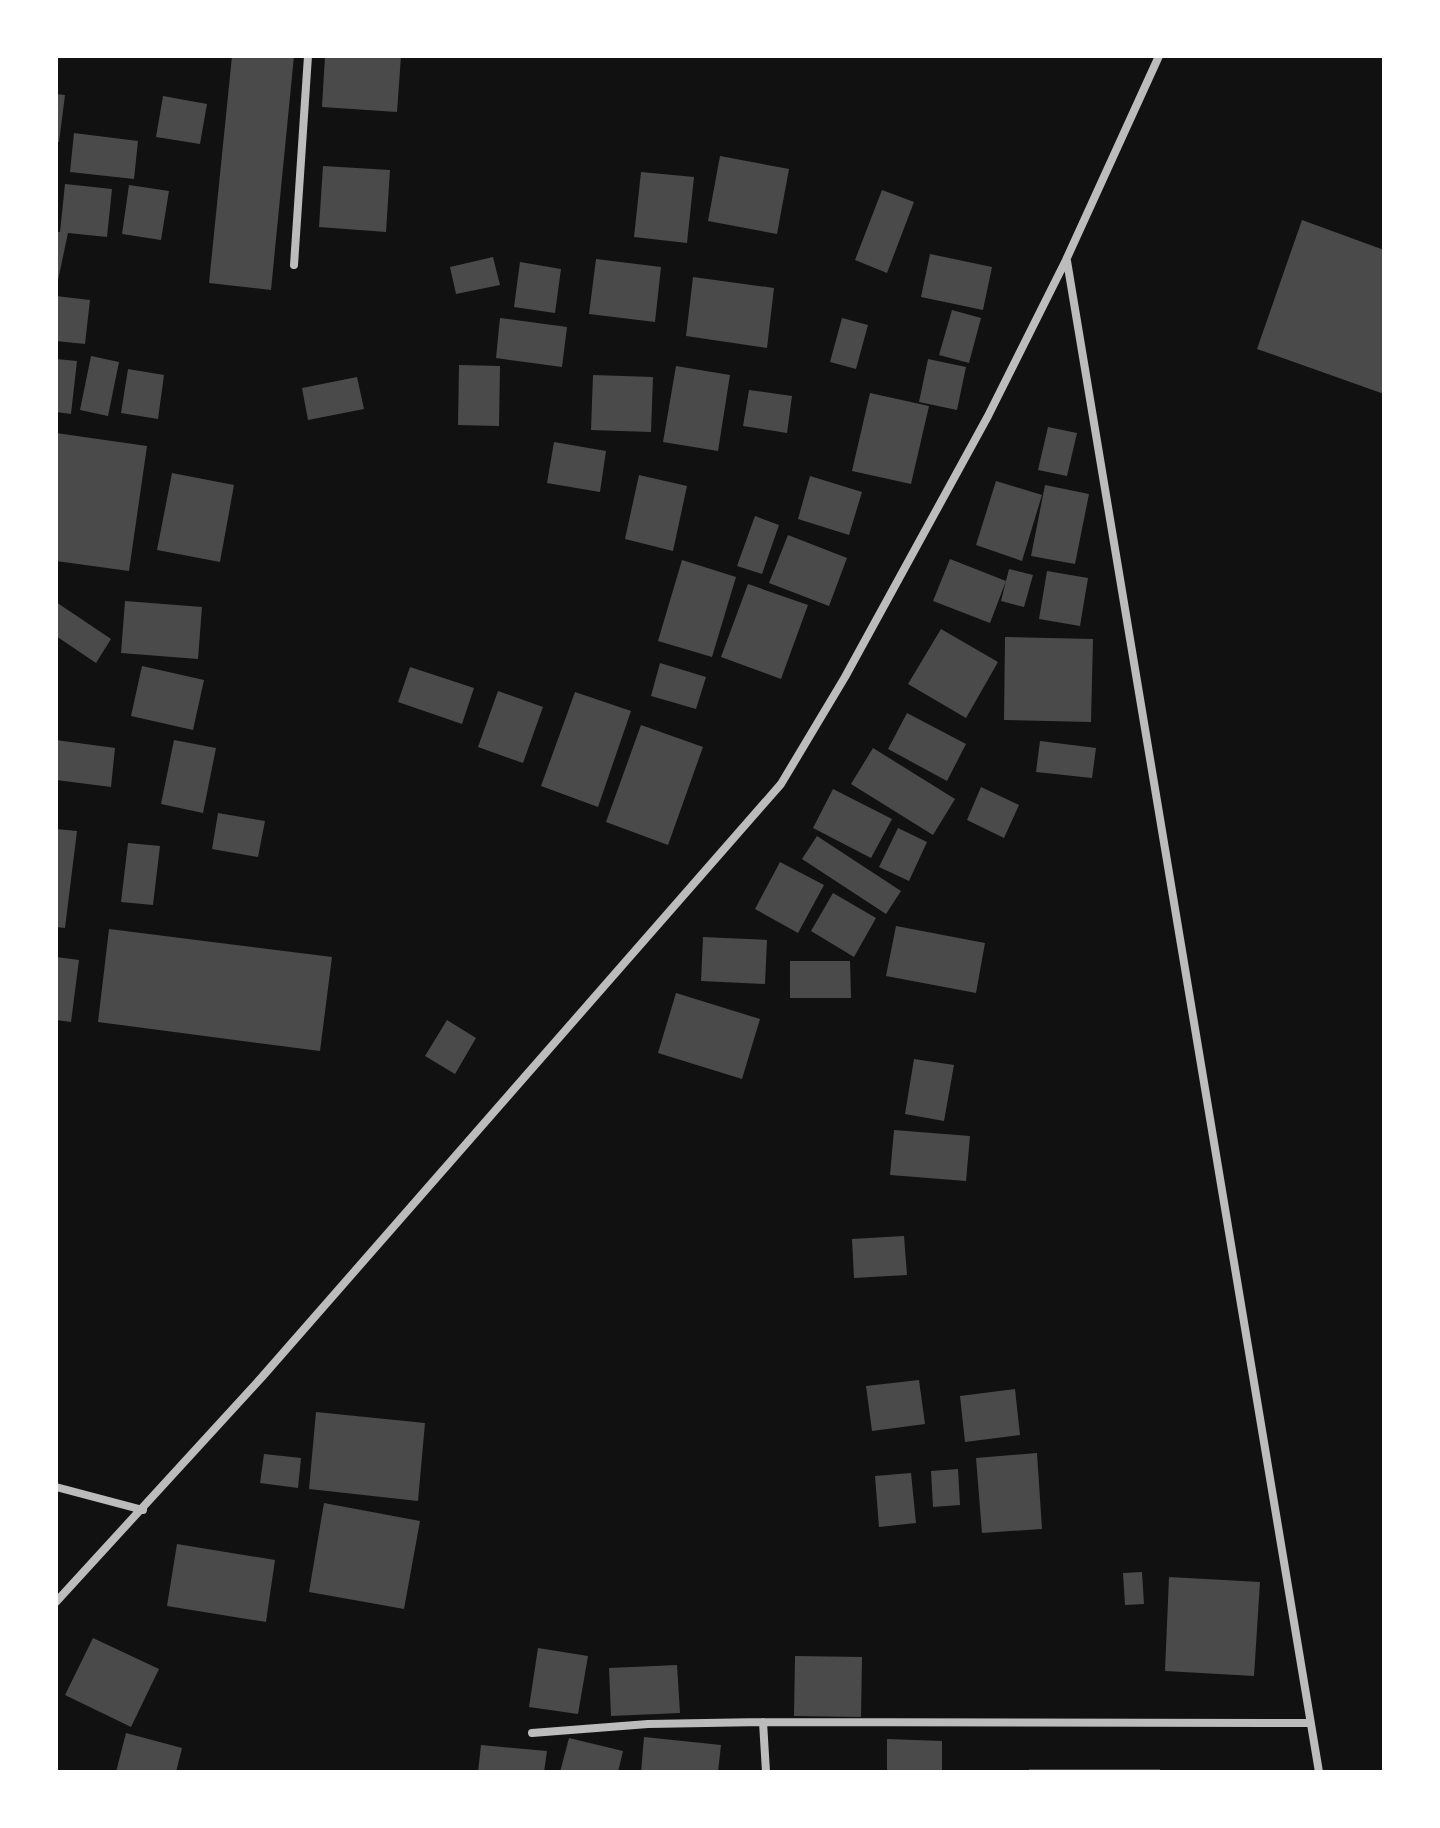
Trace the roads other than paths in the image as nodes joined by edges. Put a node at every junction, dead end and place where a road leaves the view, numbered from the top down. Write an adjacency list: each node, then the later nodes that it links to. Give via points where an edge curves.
1 (308, 56): 4 (street)
2 (1159, 56): 3 (street)
3 (1066, 260): 6 (street, via 988,416 781,784); 9 (street)
4 (294, 265)
5 (56, 1487): 6 (street)
6 (143, 1510): 7 (street)
7 (56, 1602)
8 (763, 1722): 9 (street); 10 (street); 11 (street)
9 (1310, 1723): 12 (street)
10 (532, 1733)
11 (766, 1772)
12 (1319, 1772)

